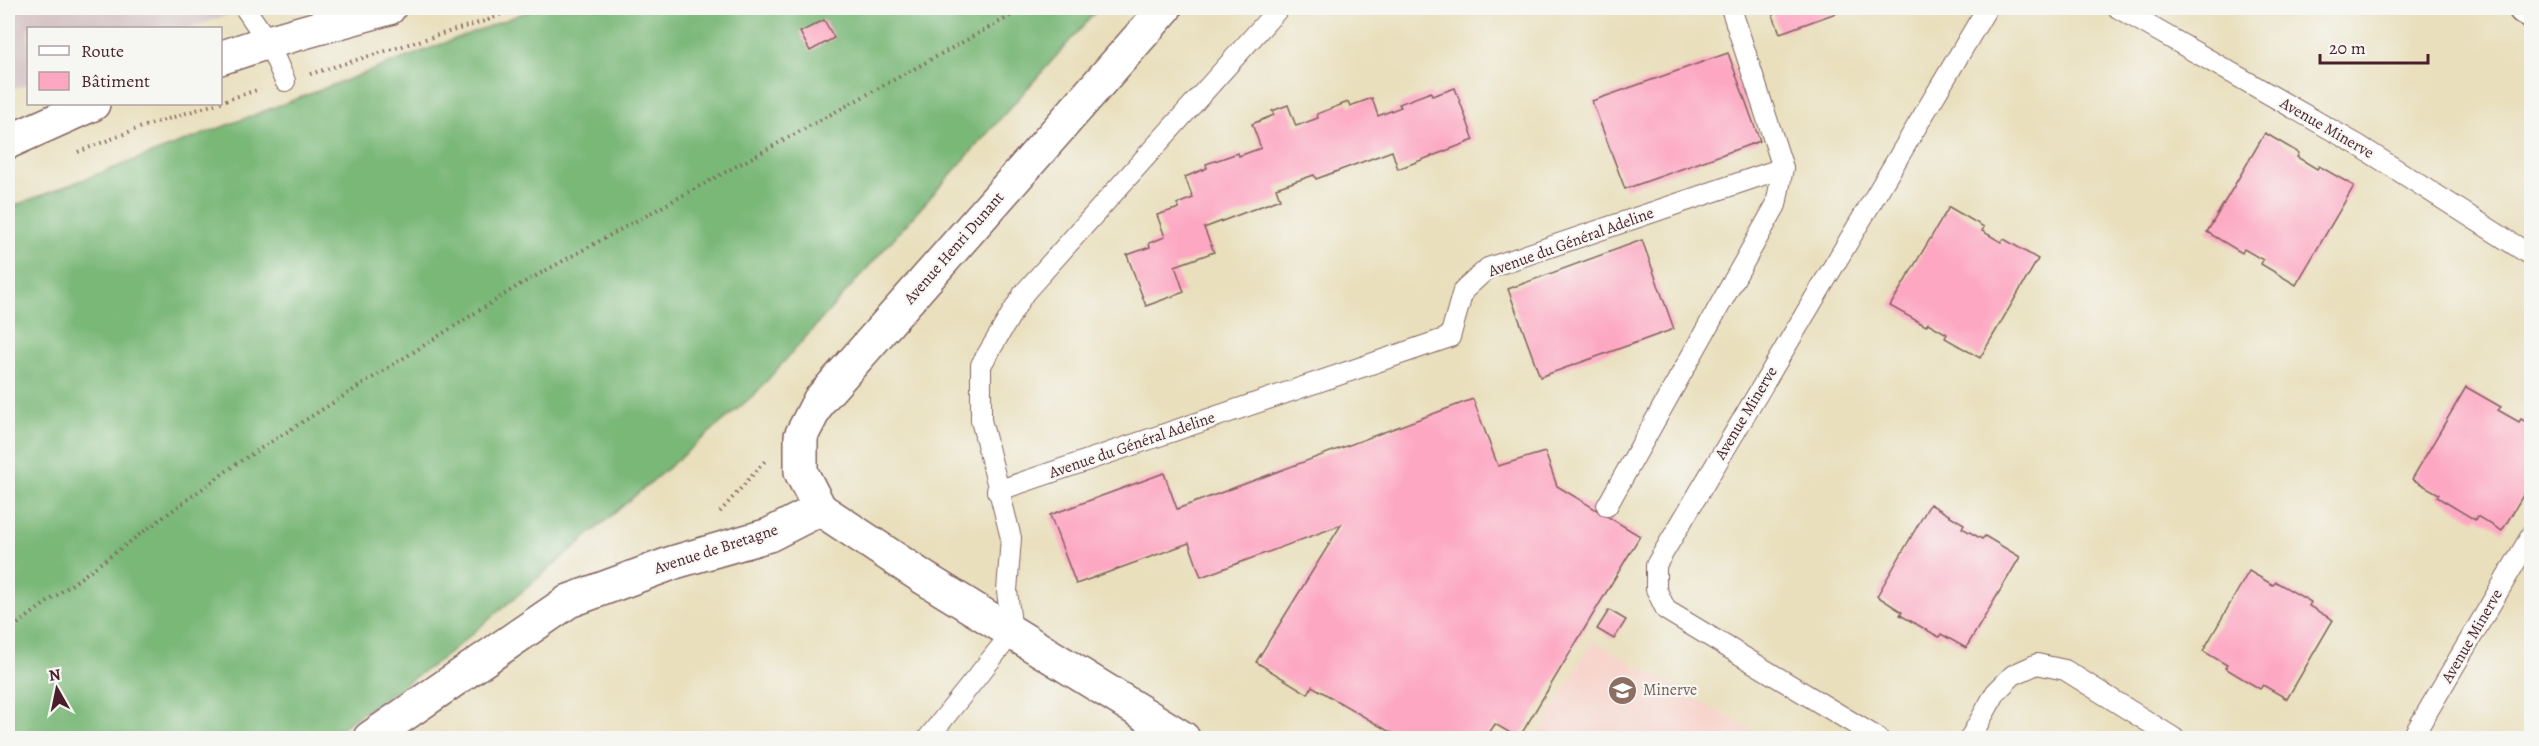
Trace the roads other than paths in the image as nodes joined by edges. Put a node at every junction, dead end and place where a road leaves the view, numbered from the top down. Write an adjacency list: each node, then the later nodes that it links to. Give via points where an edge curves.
1 (245, 8): 10 (lane)
2 (389, 8): 10 (street)
3 (1165, 8): 19 (street, Avenue Henri Dunant, via 819,401 801,436 801,472)
4 (1279, 8): 17 (lane, via 1024,293 981,365 981,420)
5 (1731, 8): 15 (lane)
6 (1988, 8): 25 (lane, Avenue Minerve, via 1656,566 1656,589 1666,609)
7 (2118, 8): 16 (lane, Avenue Minerve, via 2358,146)
8 (2525, 8): 9 (street)
9 (2532, 12)
10 (268, 42): 11 (street); 12 (lane)
11 (222, 57)
12 (285, 81)
13 (91, 105): 14 (street)
14 (8, 142)
15 (1783, 168): 17 (lane, Avenue du Général Adeline, via 1488,268 1463,291 1450,337); 18 (lane, via 1776,205)
16 (2532, 256)
17 (997, 491): 21 (lane, via 1011,538 1007,591)
18 (1606, 506)
19 (820, 509): 21 (street); 22 (street, Avenue de Bretagne, via 769,535 675,562 569,601)
20 (2532, 534): 28 (lane, Avenue Minerve)
21 (1012, 633): 23 (lane); 24 (street)
22 (370, 738)
23 (928, 738)
24 (1183, 738)
25 (1878, 738)
26 (1970, 738): 27 (lane, via 1996,692 2013,675 2037,664 2065,670)
27 (2174, 738)
28 (2412, 738)

